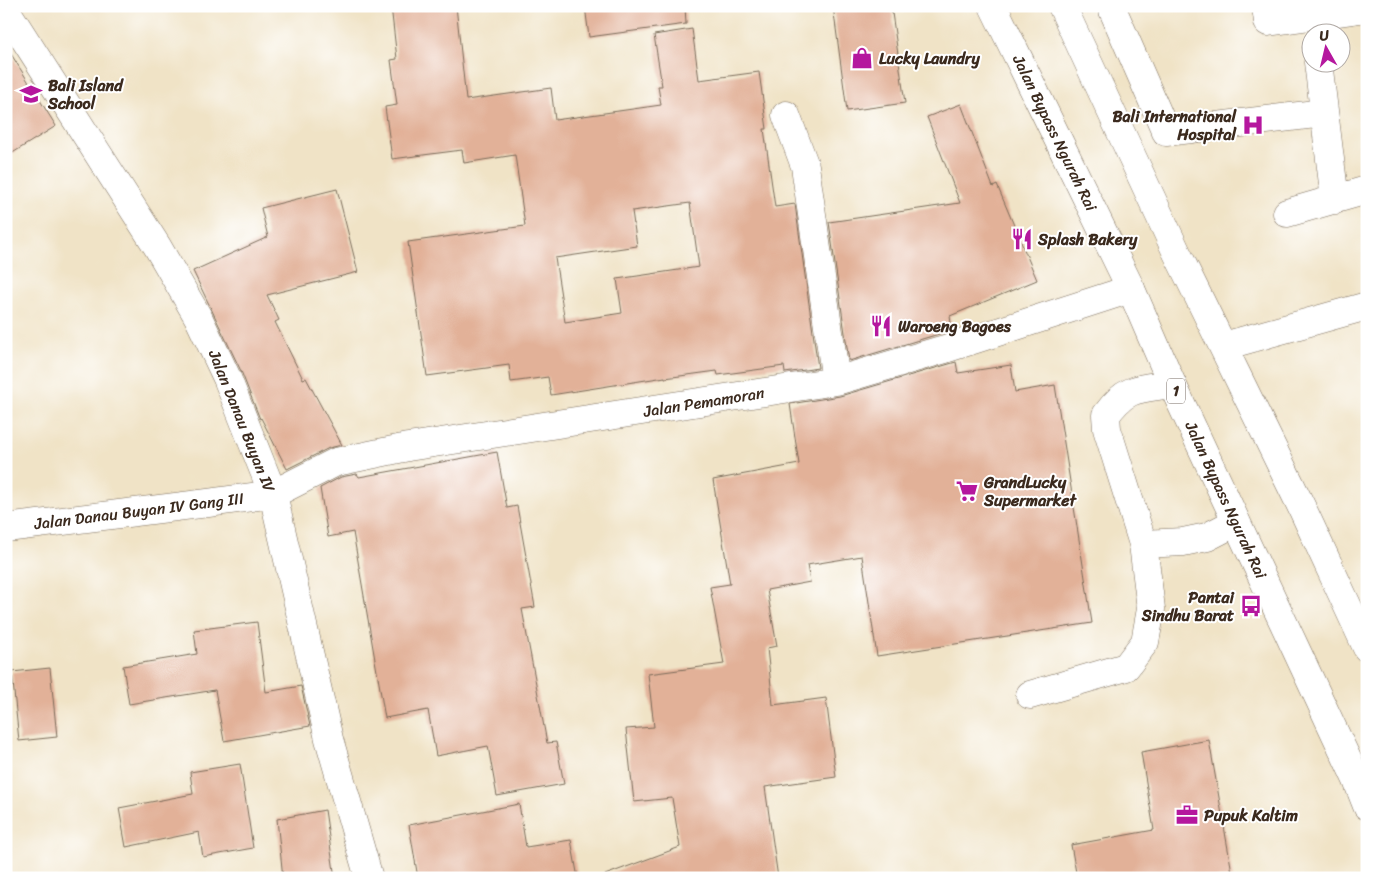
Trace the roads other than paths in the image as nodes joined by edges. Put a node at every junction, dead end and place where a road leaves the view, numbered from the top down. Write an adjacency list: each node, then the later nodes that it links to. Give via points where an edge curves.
1 (993, 6): 15 (main road, Jalan Bypass Ngurah Rai / 1)
2 (1062, 6): 19 (main road)
3 (1110, 6): 10 (main road, via 1166,132)
4 (1266, 6): 8 (main road, via 1268,22)
5 (1367, 8): 7 (main road)
6 (6, 10): 22 (main road, Jalan Danau Buyan IV, via 157,246 198,317 227,378)
7 (1320, 22)
8 (1300, 23)
9 (1319, 72): 10 (main road)
10 (1324, 113): 13 (main road)
11 (786, 115): 20 (main road, via 805,166)
12 (1367, 190): 13 (main road)
13 (1334, 200): 14 (main road)
14 (1287, 214)
15 (1131, 289): 20 (main road, Jalan Pemamoran); 21 (main road, Jalan Bypass Ngurah Rai / 1)
16 (1367, 306): 17 (main road)
17 (1331, 316): 18 (main road); 19 (main road)
18 (1367, 326)
19 (1224, 346): 26 (main road)
20 (836, 381): 22 (main road, Jalan Pemamoran, via 408,447 336,462)
21 (1172, 384): 23 (main road, Jalan Bypass Ngurah Rai / 1); 25 (main road, via 1131,391 1116,401 1106,416 1107,429)
22 (272, 494): 24 (main road, Jalan Danau Buyan IV Gang III); 30 (main road, Jalan Danau Buyan IV, via 329,738)
23 (1236, 522): 25 (main road, via 1207,537); 28 (main road, Jalan Bypass Ngurah Rai / 1)
24 (6, 528)
25 (1144, 544): 27 (main road, via 1151,609 1145,642 1126,668)
26 (1367, 648)
27 (1030, 695)
28 (1361, 776): 29 (main road, Jalan Bypass Ngurah Rai / 1)
29 (1367, 806)
30 (369, 878)

